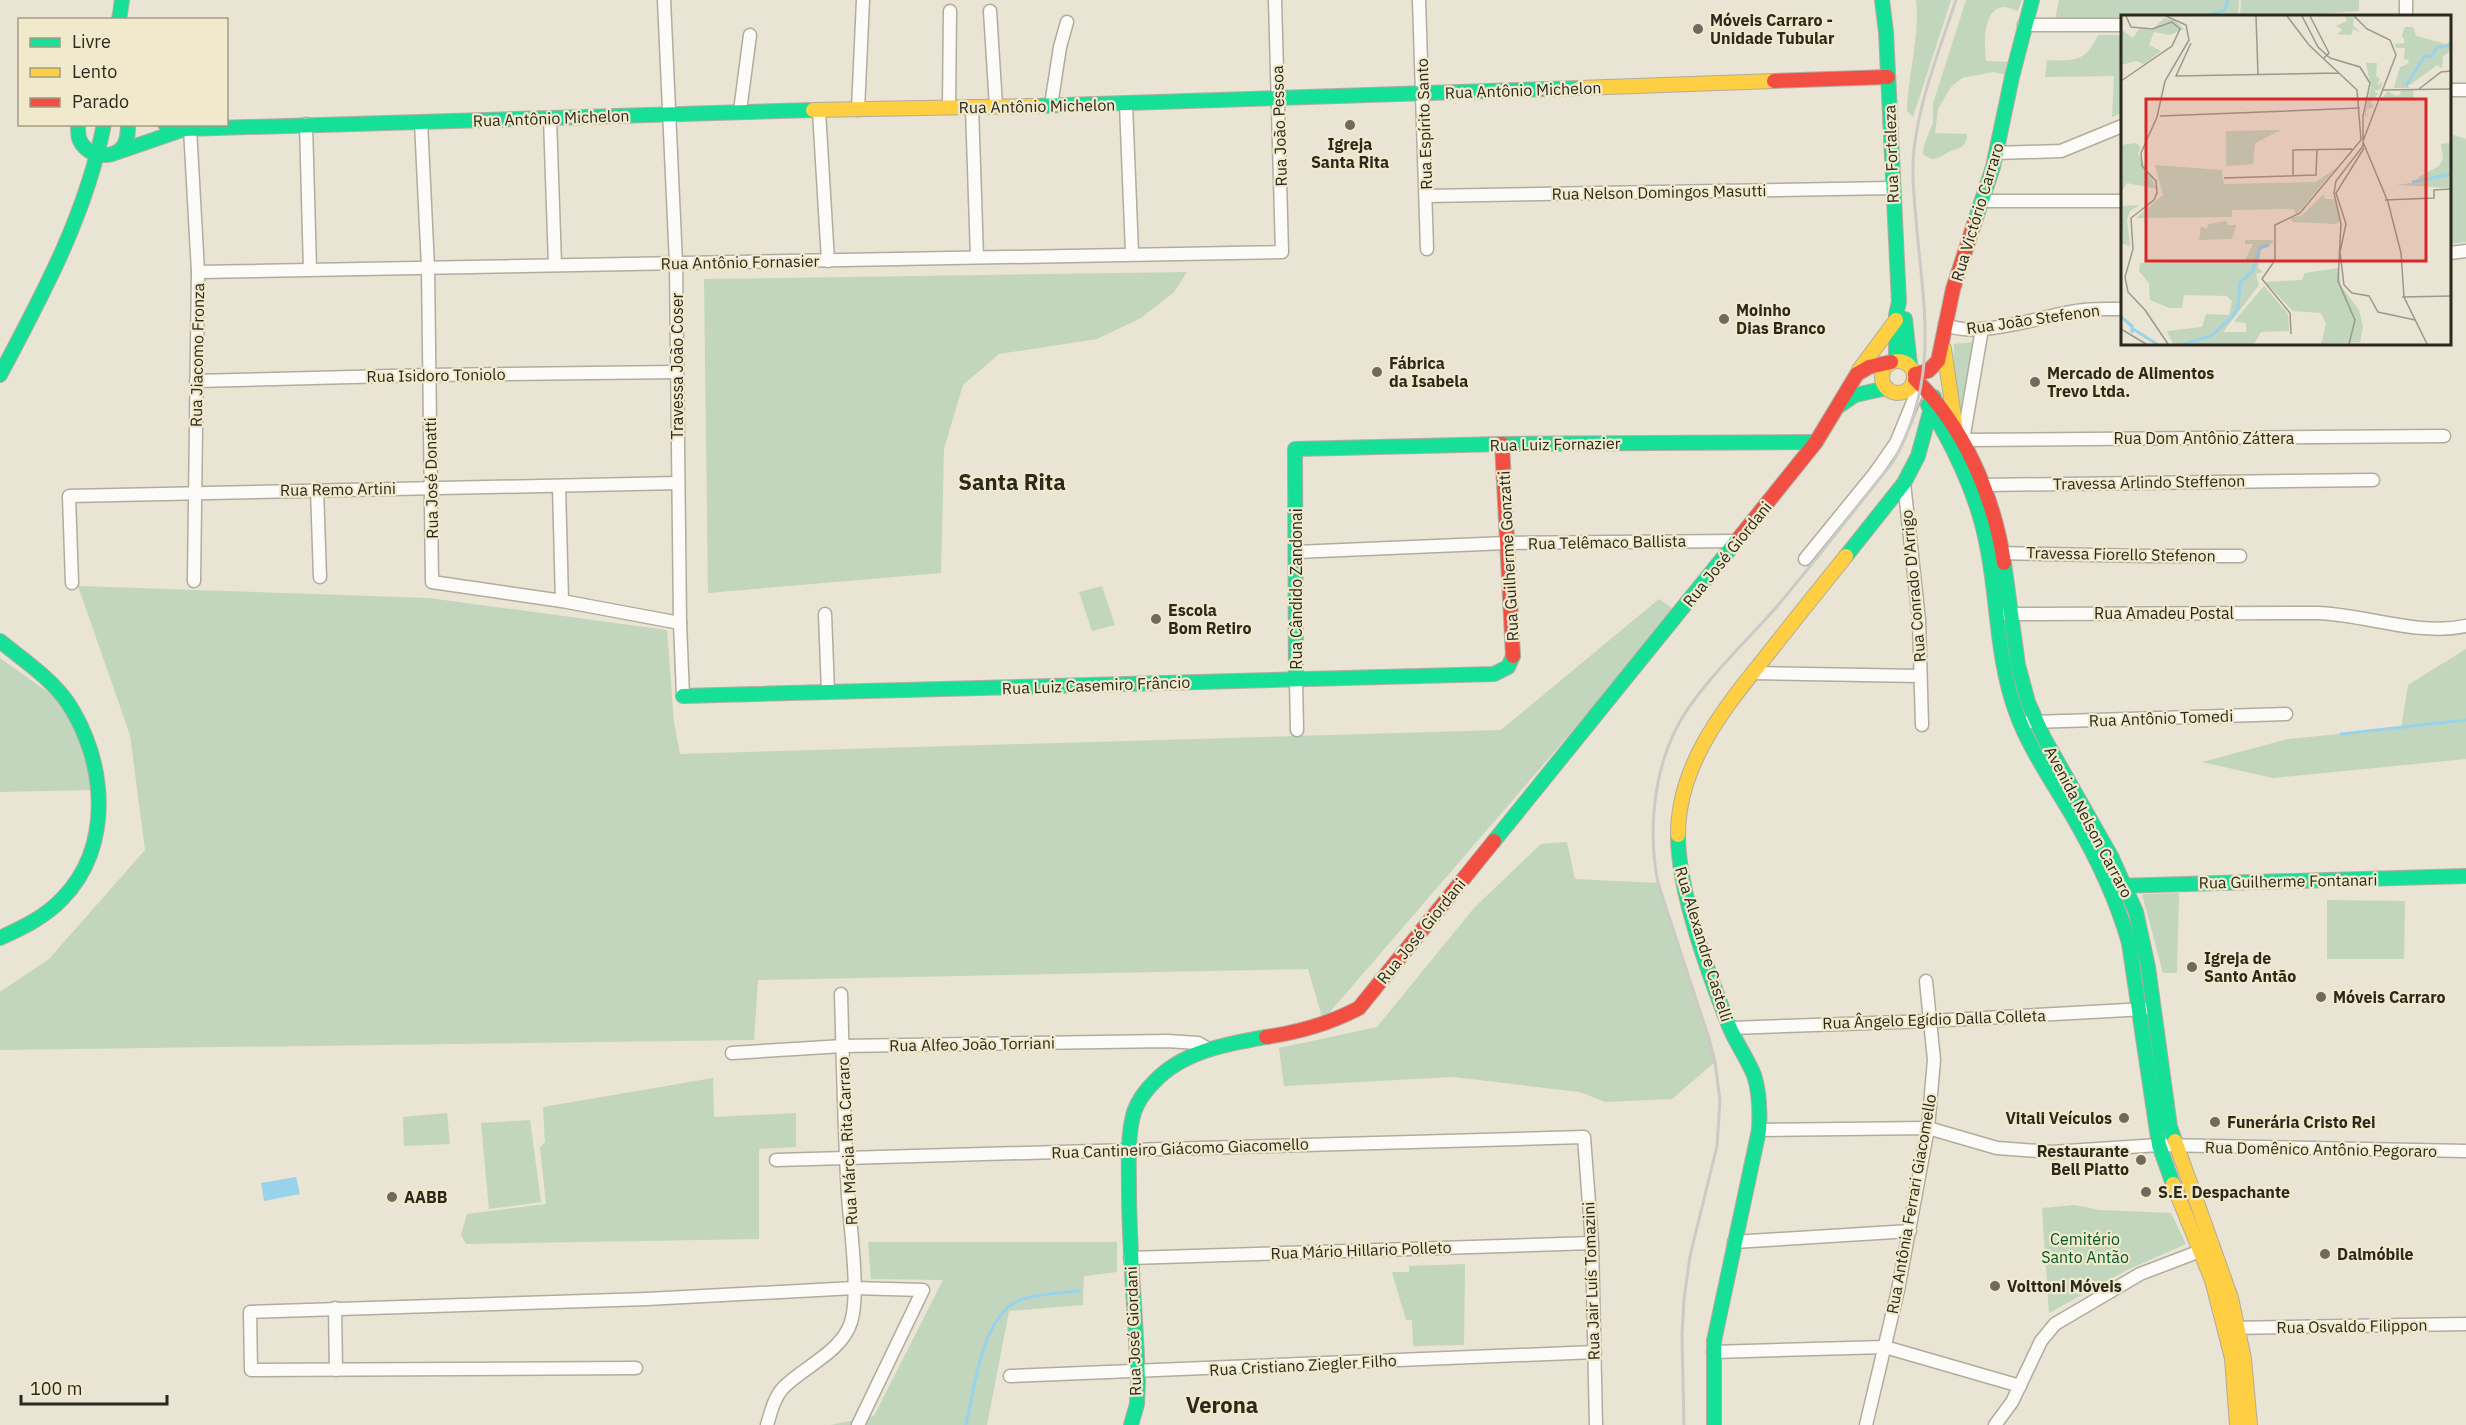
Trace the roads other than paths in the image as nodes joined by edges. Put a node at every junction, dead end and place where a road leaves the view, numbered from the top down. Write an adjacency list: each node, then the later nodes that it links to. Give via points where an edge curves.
1 (122, 0): 10 (main road)
2 (664, 0): 26 (street, Travessa João Coser)
3 (863, 0): 23 (street)
4 (1275, 0): 17 (street, Rua João Pessoa)
5 (1419, 0): 16 (street, Rua Espírito Santo)
6 (1882, 0): 15 (main road, Rua Fortaleza)
7 (2032, 0): 12 (main road, Rua Victório Carraro)
8 (950, 11): 21 (street)
9 (990, 11): 20 (street)
10 (119, 18)
11 (1067, 22): 19 (street)
12 (2024, 25): 13 (street); 37 (main road, Rua Victório Carraro)
13 (2121, 25)
14 (750, 36): 24 (street)
15 (1888, 77): 16 (main road, Rua Antônio Michelon); 39 (main road, Rua Fortaleza)
16 (1423, 93): 17 (main road, Rua Antônio Michelon); 40 (street, Rua Espírito Santo)
17 (1278, 97): 18 (main road, Rua Antônio Michelon); 45 (street, Rua João Pessoa)
18 (1126, 104): 19 (main road, Rua Antônio Michelon); 46 (street)
19 (1051, 105): 20 (main road, Rua Antônio Michelon)
20 (996, 106): 22 (main road, Rua Antônio Michelon)
21 (949, 107): 22 (main road, Rua Antônio Michelon); 23 (main road, Rua Antônio Michelon)
22 (972, 107): 48 (street)
23 (858, 110): 25 (main road, Rua Antônio Michelon)
24 (740, 111): 25 (main road, Rua Antônio Michelon); 26 (main road, Rua Antônio Michelon)
25 (819, 111): 49 (street)
26 (670, 114): 27 (main road, Rua Antônio Michelon); 50 (street, Travessa João Coser)
27 (550, 118): 28 (main road, Rua Antônio Michelon); 51 (street)
28 (421, 122): 29 (main road, Rua Antônio Michelon); 52 (street, Rua José Donatti)
29 (306, 124): 35 (main road, Rua Antônio Michelon); 53 (street)
30 (78, 126): 38 (main road, via 80,142)
31 (104, 126): 38 (main road)
32 (128, 126): 36 (main road, via 128,139)
33 (176, 126): 35 (main road)
34 (2121, 126): 37 (street, via 2061,151)
35 (188, 128): 36 (main road); 54 (street, Rua Jiacomo Fronza)
36 (117, 152): 38 (main road)
37 (1996, 153): 41 (main road, Rua Victório Carraro)
38 (99, 156): 63 (main road, via 57,264)
39 (1892, 188): 40 (street, Rua Nelson Domingos Masutti); 56 (main road, Rua Fortaleza)
40 (1426, 196): 43 (street, Rua Espírito Santo)
41 (1981, 201): 42 (street); 57 (main road, Rua Victório Carraro)
42 (2121, 201)
43 (1427, 249)
44 (2466, 251): 47 (street)
45 (1282, 252): 46 (street, Rua Antônio Fornasier)
46 (1132, 253): 48 (street, Rua Antônio Fornasier)
47 (2451, 253)
48 (977, 257): 49 (street, Rua Antônio Fornasier)
49 (828, 261): 50 (street, Rua Antônio Fornasier)
50 (676, 263): 51 (street, Rua Antônio Fornasier); 61 (street, Travessa João Coser)
51 (555, 265): 52 (street, Rua Antônio Fornasier)
52 (428, 267): 53 (street, Rua Antônio Fornasier); 64 (street, Rua José Donatti)
53 (310, 269): 54 (street, Rua Antônio Fornasier)
54 (198, 273): 66 (street, Rua Jiacomo Fronza)
55 (2121, 309): 58 (street, Rua João Stefenon, via 2077,310)
56 (1897, 314): 60 (main road, Rua Fortaleza); 62 (main road, Rua José Giordani); 65 (main road, Rua Fortaleza, via 1904,315)
57 (1945, 324): 58 (street, Rua João Stefenon, via 1958,330); 59 (main road, Rua Victório Carraro)
58 (1982, 329): 70 (street)
59 (1943, 344): 65 (main road, Rua Victório Carraro, via 1931,370); 70 (main road)
60 (1893, 361): 62 (main road); 65 (main road, via 1906,362); 67 (main road, via 1882,374)
61 (676, 372): 64 (street, Rua Isidoro Toniolo); 78 (street, Travessa João Coser)
62 (1857, 373): 69 (main road, Rua José Giordani)
63 (0, 375)
64 (430, 375): 66 (street, Rua Isidoro Toniolo); 82 (street, Rua José Donatti)
65 (1913, 379): 67 (main road, via 1901,393); 68 (main road, Avenida Nelson Carraro); 90 (street, via 1896,443)
66 (196, 381): 84 (street, Rua Jiacomo Fronza)
67 (1887, 388): 69 (main road, Rua José Giordani, via 1855,395)
68 (1932, 402): 70 (main road, Avenida Nelson Carraro); 73 (main road, Avenida Nelson Carraro); 76 (main road, Rua Alexandre Castelli)
69 (1839, 406): 72 (main road, Rua José Giordani)
70 (1959, 434): 71 (street, Rua Dom Antônio Záttera); 73 (main road); 80 (main road, Avenida Nelson Carraro)
71 (2444, 436)
72 (1816, 442): 74 (main road, Rua Luiz Fornazier); 85 (main road, Rua José Giordani)
73 (1948, 442): 76 (main road); 88 (main road, Avenida Nelson Carraro)
74 (1502, 444): 75 (main road, Rua Luiz Fornazier); 86 (main road, Rua Guilherme Gonzatti)
75 (1295, 449): 87 (main road, Rua Cândido Zandonai)
76 (1918, 456): 79 (main road, Rua Alexandre Castelli)
77 (2373, 480): 80 (street, Travessa Arlindo Steffenon)
78 (678, 483): 81 (street, Rua Remo Artini); 98 (street, Travessa João Coser)
79 (1904, 483): 102 (main road, Rua Alexandre Castelli); 103 (street, Rua Conrado D'Arrigo, via 1919,620)
80 (1984, 485): 88 (main road, Avenida Nelson Carraro)
81 (559, 486): 82 (street, Rua Remo Artini); 94 (street)
82 (431, 487): 83 (street, Rua Remo Artini); 94 (street, Rua José Donatti, via 432,582)
83 (317, 489): 84 (street, Rua Remo Artini); 91 (street)
84 (196, 493): 92 (street, Rua Jiacomo Fronza); 93 (street, Rua Remo Artini, via 69,496)
85 (1738, 541): 86 (street, Rua Telêmaco Ballista); 125 (main road, Rua José Giordani, via 1359,1008 1325,1026)
86 (1506, 543): 87 (street, Rua Telêmaco Ballista); 101 (main road, Rua Guilherme Gonzatti, via 1513,656)
87 (1296, 552): 104 (main road, Rua Cândido Zandonai)
88 (1995, 553): 89 (street, Travessa Fiorello Stefenon); 95 (main road, Avenida Nelson Carraro); 97 (main road, Avenida Nelson Carraro)
89 (2240, 556)
90 (1805, 559)
91 (320, 577)
92 (194, 581)
93 (72, 583)
94 (562, 601): 98 (street, Rua José Donatti)
95 (2010, 613): 97 (street, Rua Amadeu Postal); 99 (street, Rua Amadeu Postal, via 2318,613 2353,615 2435,630); 109 (main road, Avenida Nelson Carraro, via 2023,686)
96 (825, 614): 105 (street)
97 (1995, 615): 108 (main road, Avenida Nelson Carraro, via 2009,692)
98 (680, 623): 106 (street, Travessa João Coser)
99 (2466, 626)
100 (0, 640): 117 (main road, via 66,700 83,726 101,792 99,826 90,857 68,893 45,914)
101 (1508, 667): 104 (main road, Rua Luiz Casemiro Frâncio, via 1494,674)
102 (1754, 673): 103 (street); 123 (main road, Rua Alexandre Castelli, via 1723,710 1697,753 1678,827 1678,861 1683,882)
103 (1920, 676): 110 (street, Rua Conrado D'Arrigo)
104 (1296, 679): 105 (main road, Rua Luiz Casemiro Frâncio); 111 (street, Rua Cândido Zandonai)
105 (828, 692): 106 (main road, Rua Luiz Casemiro Frâncio)
106 (683, 696)
107 (2286, 714): 109 (street, Rua Antônio Tomedi)
108 (2020, 722): 109 (street, Rua Antônio Tomedi); 113 (main road, Avenida Nelson Carraro)
109 (2036, 722): 112 (main road, Avenida Nelson Carraro)
110 (1922, 725)
111 (1297, 730)
112 (2082, 804): 113 (main road); 115 (main road, Avenida Nelson Carraro)
113 (2069, 812): 116 (main road, Avenida Nelson Carraro)
114 (2466, 876): 115 (main road, Rua Guilherme Fontanari)
115 (2125, 885): 116 (main road, Rua Guilherme Fontanari); 118 (main road, Avenida Nelson Carraro, via 2136,912)
116 (2110, 887): 118 (main road, Avenida Nelson Carraro)
117 (0, 938)
118 (2135, 941): 121 (main road, Avenida Nelson Carraro)
119 (1926, 981): 122 (street, Rua Antônia Ferrari Giacomello)
120 (841, 994): 124 (street, Rua Márcia Rita Carraro)
121 (2146, 1009): 122 (street, Rua Ângelo Egídio Dalla Colleta); 130 (main road, Avenida Nelson Carraro); 131 (main road, Avenida Nelson Carraro)
122 (1929, 1021): 123 (street, Rua Ângelo Egídio Dalla Colleta); 127 (street, Rua Antônia Ferrari Giacomello, via 1934,1060)
123 (1730, 1028): 128 (main road, Rua Alexandre Castelli, via 1754,1076 1760,1107)
124 (843, 1046): 125 (street, Rua Alfeo João Torriani, via 1167,1041 1198,1042); 126 (street, Rua Alfeo João Torriani); 134 (street, Rua Márcia Rita Carraro)
125 (1210, 1050): 132 (main road, Rua José Giordani, via 1162,1073 1146,1091 1134,1111)
126 (732, 1053)
127 (1928, 1128): 128 (street, Rua Domênico Antônio Pegoraro); 130 (street, Rua Domênico Antônio Pegoraro, via 1976,1143 2022,1151); 136 (street, Rua Antônia Ferrari Giacomello)
128 (1759, 1130): 137 (main road, Rua Alexandre Castelli)
129 (1584, 1137): 132 (street, Rua Cantineiro Giácomo Giacomello); 138 (street, Rua Jair Luís Tomazini)
130 (2159, 1145): 131 (street, Rua Domênico Antônio Pegoraro); 139 (main road, Avenida Nelson Carraro, via 2173,1185)
131 (2175, 1147): 133 (street, Rua Domênico Antônio Pegoraro); 139 (main road, Avenida Nelson Carraro)
132 (1128, 1150): 134 (street, Rua Cantineiro Giácomo Giacomello); 140 (main road, Rua José Giordani)
133 (2466, 1151)
134 (846, 1157): 135 (street, Rua Cantineiro Giácomo Giacomello); 141 (street, Rua Márcia Rita Carraro)
135 (776, 1160)
136 (1910, 1231): 137 (street); 145 (street, Rua Antônia Ferrari Giacomello)
137 (1734, 1242): 147 (main road, Rua Alexandre Castelli)
138 (1592, 1243): 140 (street, Rua Mário Hillario Polleto); 146 (street, Rua Jair Luís Tomazini)
139 (2207, 1248): 144 (main road, Avenida Nelson Carraro); 152 (street, via 2140,1274 2055,1324 2041,1341)
140 (1130, 1258): 150 (main road, Rua José Giordani)
141 (854, 1288): 142 (street, via 647,1299); 155 (street, Rua Márcia Rita Carraro, via 852,1322 845,1335 784,1387); 156 (street, via 922,1290)
142 (335, 1308): 149 (street); 149 (street, via 250,1312 251,1370)
143 (2466, 1324): 144 (street, Rua Osvaldo Filippon)
144 (2231, 1328): 153 (main road, Avenida Nelson Carraro)
145 (1885, 1347): 147 (street); 152 (street); 159 (street, Rua Antônia Ferrari Giacomello)
146 (1595, 1352): 150 (street, Rua Cristiano Ziegler Filho); 158 (street, Rua Jair Luís Tomazini)
147 (1713, 1352): 154 (main road, Rua Alexandre Castelli)
148 (636, 1368): 149 (street)
149 (336, 1370)
150 (1138, 1372): 151 (street, Rua Cristiano Ziegler Filho); 157 (main road, Rua José Giordani)
151 (1010, 1376)
152 (2020, 1386): 160 (street)
153 (2241, 1398): 161 (main road, Avenida Nelson Carraro); 162 (main road, Avenida Nelson Carraro)
154 (1710, 1423)
155 (767, 1425)
156 (858, 1425)
157 (1131, 1425)
158 (1596, 1425)
159 (1866, 1425)
160 (1995, 1425)
161 (2237, 1425)
162 (2250, 1425)

